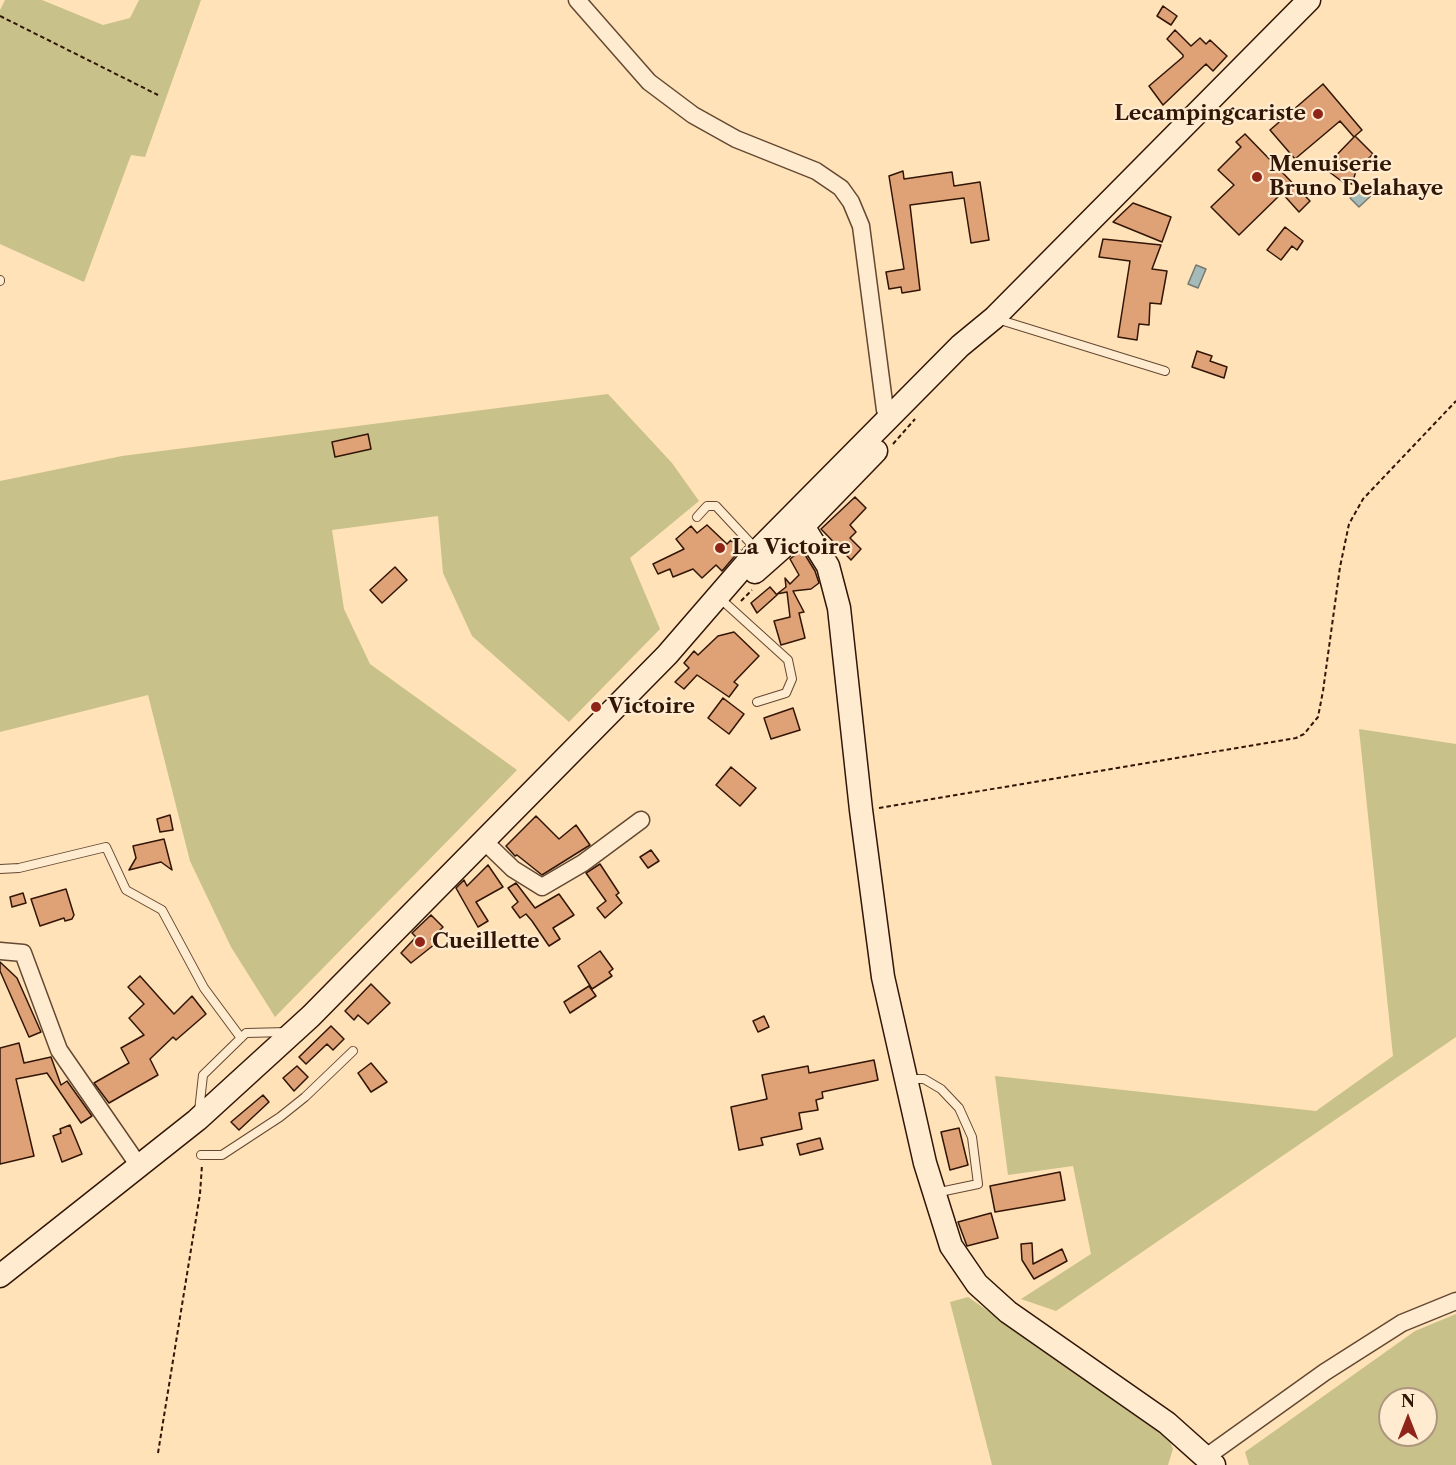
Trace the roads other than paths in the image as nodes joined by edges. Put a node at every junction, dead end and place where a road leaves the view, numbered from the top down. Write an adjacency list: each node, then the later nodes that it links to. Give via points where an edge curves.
1 (577, 0): 5 (street, via 649,82 693,115 736,139 816,171 840,188 851,202 861,226 885,410)
2 (1310, 0): 3 (main road)
3 (994, 318): 4 (lane); 5 (main road, via 970,352)
4 (1165, 370)
5 (901, 415): 6 (main road)
6 (848, 469): 8 (main road); 9 (main road)
7 (697, 517): 10 (lane, via 707,506 716,506)
8 (803, 526): 9 (main road); 10 (main road); 21 (main road, via 828,566 839,608 884,976)
9 (779, 528): 10 (main road)
10 (762, 555): 11 (main road); 12 (main road)
11 (724, 602): 12 (main road); 13 (lane, via 788,660 792,679 786,693)
12 (681, 639): 15 (main road)
13 (757, 702)
14 (641, 820): 15 (street, via 582,863 542,886 513,869)
15 (484, 841): 18 (main road)
16 (0, 869): 19 (lane, via 106,847 126,890 162,910 204,988)
17 (0, 951): 24 (street, via 23,953 59,1050)
18 (295, 1031): 19 (lane, via 246,1033); 22 (main road)
19 (241, 1038): 22 (lane, via 203,1075)
20 (353, 1051): 23 (lane, via 280,1117 222,1155)
21 (906, 1079): 25 (main road); 25 (lane, via 924,1079 941,1089 959,1108 972,1137 978,1184)
22 (197, 1120): 24 (main road)
23 (201, 1155)
24 (139, 1166): 26 (main road)
25 (934, 1194): 28 (main road, via 951,1246 977,1284 1008,1312 1167,1423)
26 (0, 1276)
27 (1456, 1301): 28 (street, via 1402,1323 1325,1372)
28 (1210, 1461)

